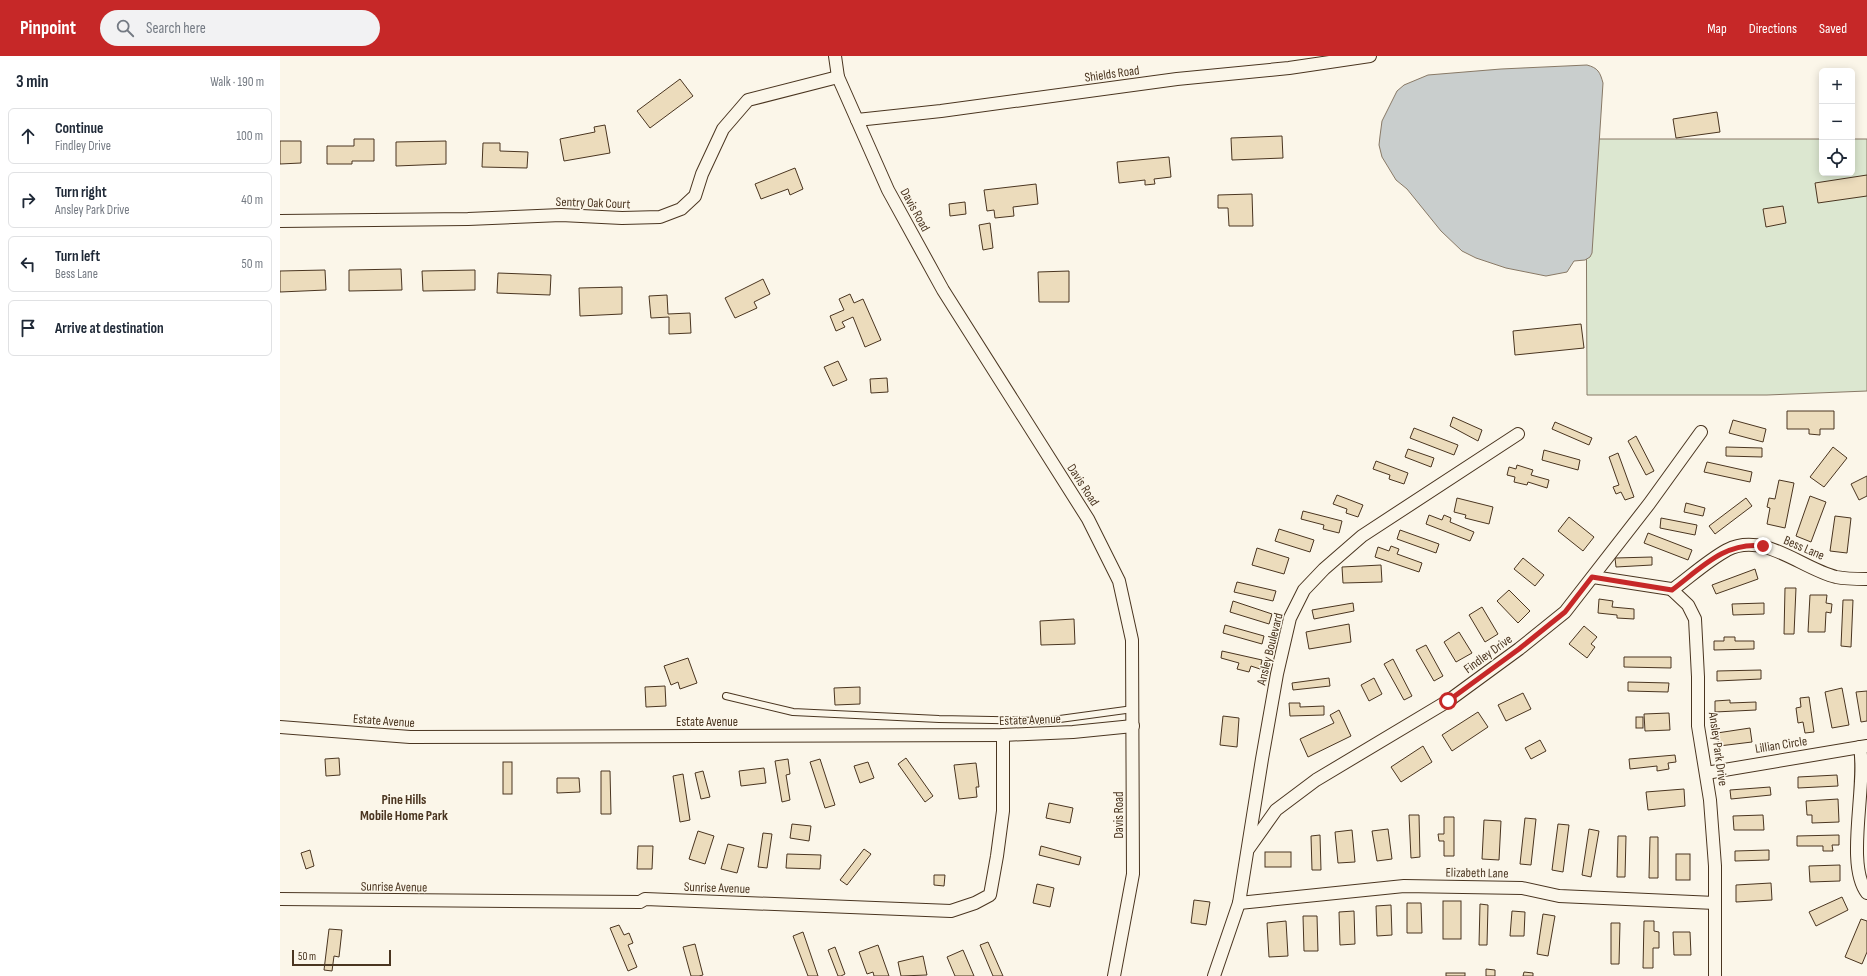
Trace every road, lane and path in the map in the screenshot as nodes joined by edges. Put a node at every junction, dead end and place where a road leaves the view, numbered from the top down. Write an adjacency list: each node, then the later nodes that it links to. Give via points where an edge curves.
1 (835, 56): 3 (street, Davis Road)
2 (1370, 56): 4 (street, Shields Road)
3 (838, 77): 4 (street, Davis Road); 5 (street, Sentry Oak Court, via 748,100 723,129 702,174 695,196 681,210 660,217 561,215 468,219)
4 (857, 120): 12 (street, Davis Road, via 888,190 943,290 1088,519 1120,581 1132,640)
5 (280, 221)
6 (1701, 432): 8 (street, Findley Drive)
7 (1518, 434): 18 (street, Ansley Boulevard, via 1362,536 1304,590 1290,618 1279,667)
8 (1592, 577): 10 (street); 18 (street, Findley Drive, via 1565,612 1519,649 1448,701 1316,780 1276,810)
9 (1867, 579): 10 (street, Bess Lane, via 1836,577 1763,546 1747,545 1728,550)
10 (1672, 590): 17 (street, Ansley Park Drive, via 1688,605 1695,619 1698,726)
11 (726, 696): 12 (lane, via 793,712 939,719 1045,721)
12 (1133, 709): 13 (street, Davis Road)
13 (1133, 726): 15 (street, Estate Avenue); 23 (street, Davis Road, via 1134,874)
14 (280, 727): 15 (street, Estate Avenue, via 410,737)
15 (1003, 735): 20 (street, Sunrise Avenue, via 1003,811 990,895 951,911 645,899 640,902)
16 (1864, 746): 17 (street, Lillian Circle); 19 (street, Lillian Circle, via 1863,808 1858,864 1859,874)
17 (1706, 773): 22 (street, Ansley Park Drive, via 1715,866)
18 (1247, 850): 21 (street, Ansley Boulevard)
19 (1867, 893)
20 (280, 899)
21 (1239, 902): 22 (street, Elizabeth Lane, via 1404,886 1522,888 1559,896); 24 (street, Ansley Boulevard)
22 (1715, 903): 25 (street, Ansley Park Drive)
23 (1114, 976)
24 (1214, 976)
25 (1715, 976)

